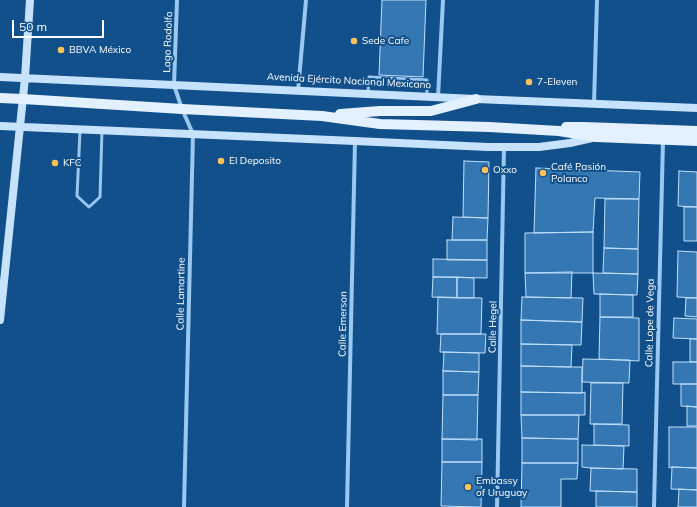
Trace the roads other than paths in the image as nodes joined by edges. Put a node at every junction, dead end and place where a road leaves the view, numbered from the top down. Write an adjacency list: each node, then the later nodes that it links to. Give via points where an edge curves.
1 (30, 0): 7 (main road)
2 (177, 0): 8 (street, Lago Rodolfo)
3 (306, 0): 9 (street)
4 (443, 0): 12 (street)
5 (597, 0): 16 (street)
6 (0, 76): 7 (main road, Avenida Ejército Nacional Mexicano)
7 (25, 78): 8 (main road, Avenida Ejército Nacional Mexicano); 14 (main road)
8 (174, 85): 9 (main road, Avenida Ejército Nacional Mexicano); 18 (street, Calle Lamartine)
9 (298, 91): 10 (main road, Avenida Ejército Nacional Mexicano)
10 (368, 94): 11 (main road, Avenida Ejército Nacional Mexicano); 11 (lane, via 369,77 428,80)
11 (427, 97): 12 (main road, Avenida Ejército Nacional Mexicano)
12 (438, 97): 15 (main road, Avenida Ejército Nacional Mexicano)
13 (0, 98): 14 (main road)
14 (23, 98): 18 (main road); 21 (main road)
15 (476, 99): 16 (main road, Avenida Ejército Nacional Mexicano); 19 (main road, via 431,111 380,111)
16 (594, 104): 17 (main road, Avenida Ejército Nacional Mexicano)
17 (697, 108)
18 (182, 109): 19 (main road); 26 (street, Calle Lamartine)
19 (322, 116): 22 (main road, via 380,124)
20 (0, 126): 21 (main road)
21 (20, 127): 23 (main road); 32 (main road)
22 (518, 129): 25 (main road, via 583,127); 27 (main road, via 559,131)
23 (80, 130): 24 (main road); 24 (lane, via 77,196 89,207 100,197)
24 (102, 130): 26 (main road)
25 (697, 131)
26 (193, 134): 28 (main road); 33 (street, Calle Lamartine)
27 (596, 137): 29 (main road); 31 (main road, via 539,148)
28 (355, 140): 31 (main road); 34 (street, Calle Emerson)
29 (663, 140): 30 (main road); 36 (street, Calle Lope de Vega)
30 (697, 141)
31 (504, 147): 35 (street, Calle Hegel)
32 (0, 320)
33 (184, 507)
34 (347, 507)
35 (497, 507)
36 (654, 507)

